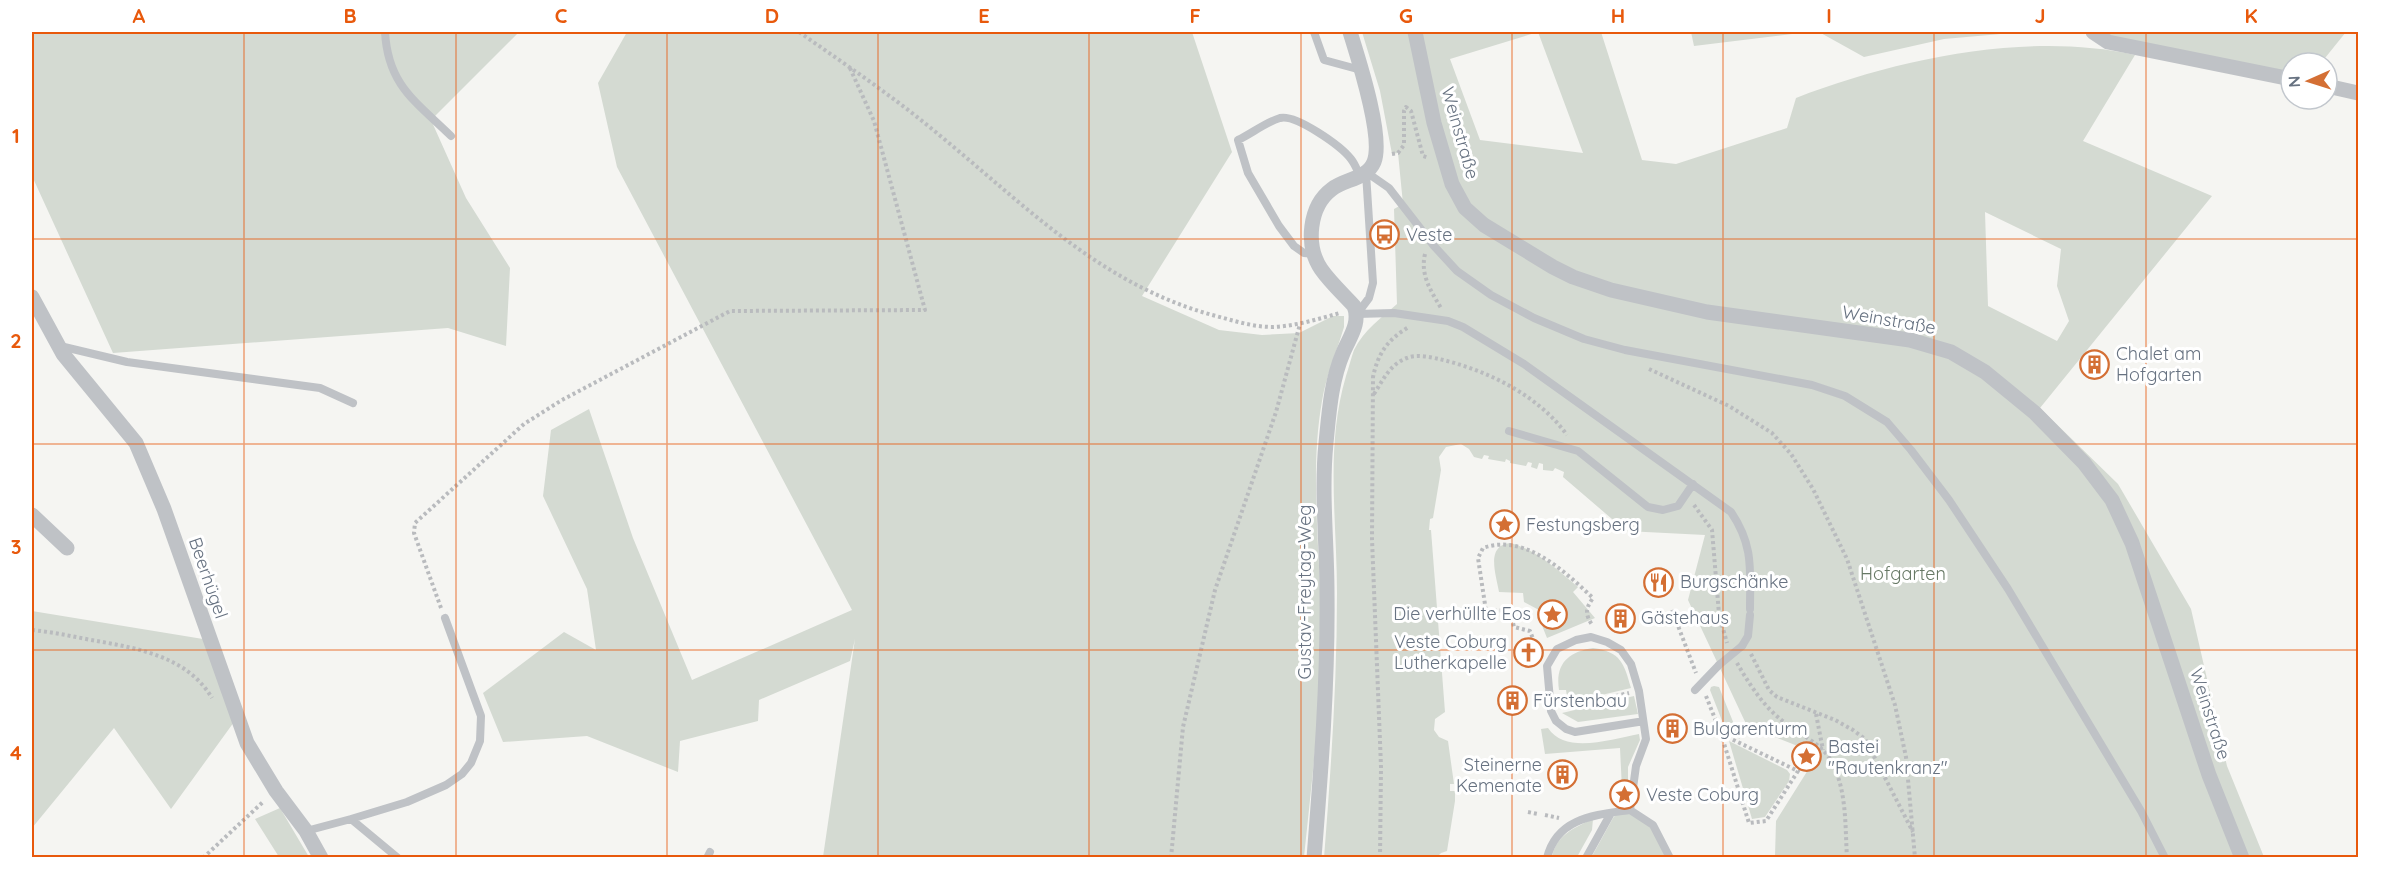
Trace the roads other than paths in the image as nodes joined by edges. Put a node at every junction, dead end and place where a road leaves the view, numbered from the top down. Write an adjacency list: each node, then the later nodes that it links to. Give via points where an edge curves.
1 (385, 32): 10 (lane, via 391,69 404,90)
2 (1314, 32): 6 (lane, via 1324,60)
3 (1350, 32): 6 (street)
4 (1415, 32): 35 (street, Weinstraße, via 1434,123 1452,184 1465,207 1503,237 1573,277 1621,293 1707,312 1910,340 1951,352 1985,372 2035,413 2084,463 2112,500 2132,543 2209,775)
5 (2093, 32): 7 (street, via 2108,42)
6 (1362, 70): 11 (street, via 1376,140 1374,163)
7 (2279, 77)
8 (2339, 89): 9 (street)
9 (2358, 93)
10 (450, 136)
11 (1363, 174): 12 (street, via 1332,189 1319,204 1312,223); 12 (lane, via 1327,139 1289,118 1280,118 1239,140 1248,173 1279,226 1304,253); 14 (lane, via 1373,283 1369,298); 34 (lane, via 1389,188 1457,271 1534,318 1584,339 1626,350 1812,385 1845,396 1887,422 1948,500 2008,589)
12 (1314, 254): 14 (street, via 1320,268)
13 (32, 297): 15 (street, Beerhügel)
14 (1357, 314): 18 (lane, via 1394,313 1463,327 1524,364); 30 (street, Gustav-Freytag-Weg, via 1330,399 1324,463 1327,657)
15 (59, 346): 16 (lane, via 127,362 320,388); 27 (street, Beerhügel, via 136,443 247,743)
16 (353, 403)
17 (1509, 431): 18 (lane, via 1578,451 1648,507 1663,510 1678,506)
18 (1693, 484): 22 (lane, bridge, via 1731,512 1750,553 1748,636)
19 (32, 515): 20 (street)
20 (67, 548)
21 (445, 618): 26 (lane, via 481,716 480,741 471,763 446,785)
22 (1697, 686)
23 (1638, 722): 24 (lane, via 1575,732 1556,721 1551,711 1547,666 1557,649 1591,637 1620,650 1631,664 1646,739 1636,766)
24 (1629, 810): 25 (lane); 33 (lane, via 1653,825)
25 (1611, 813): 31 (lane, via 1575,822 1561,832); 32 (lane)
26 (351, 819): 27 (lane); 29 (lane)
27 (306, 831): 28 (street, Beerhügel)
28 (321, 858)
29 (398, 858)
30 (1314, 858)
31 (1546, 858)
32 (1586, 858)
33 (1670, 858)
34 (2165, 858)
35 (2241, 858)

